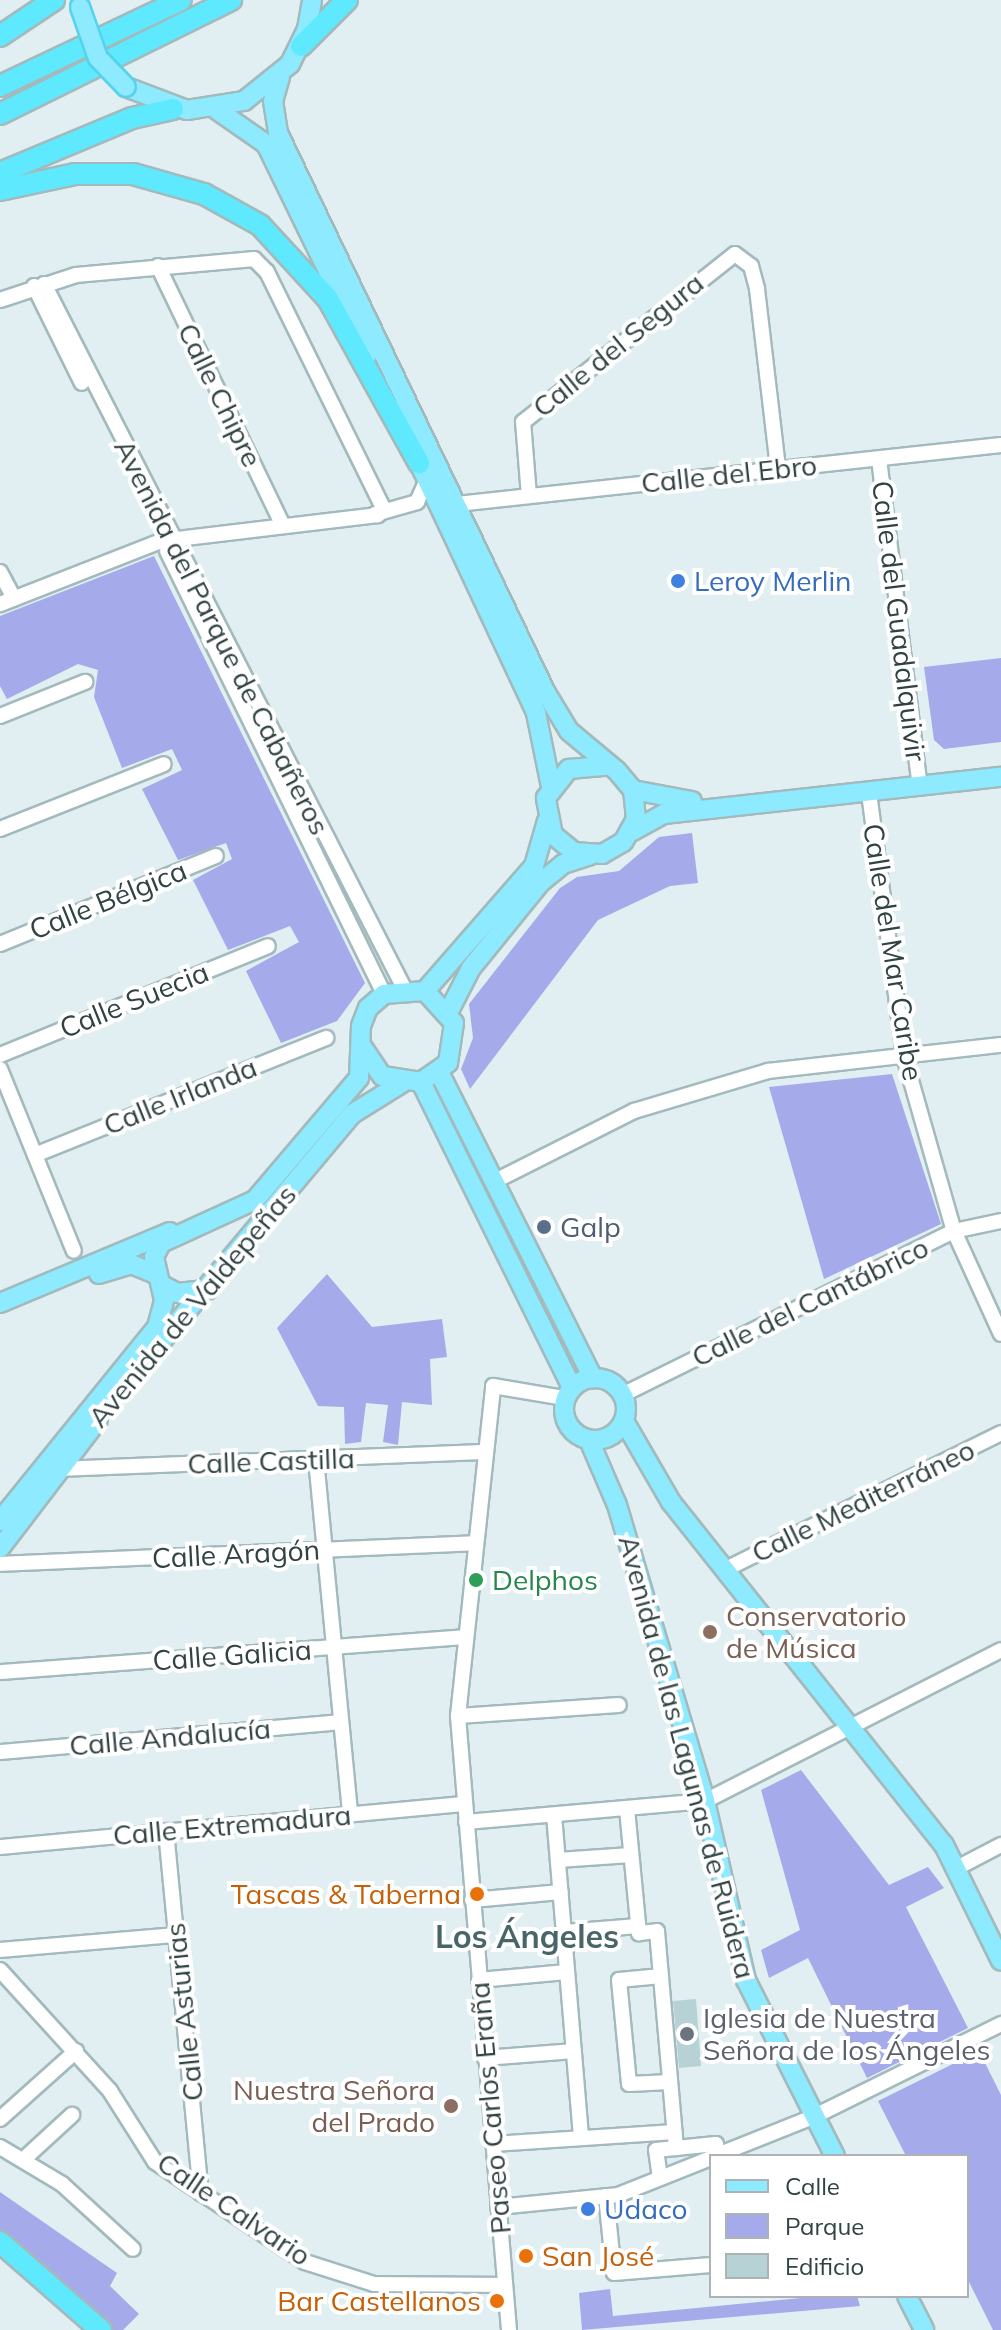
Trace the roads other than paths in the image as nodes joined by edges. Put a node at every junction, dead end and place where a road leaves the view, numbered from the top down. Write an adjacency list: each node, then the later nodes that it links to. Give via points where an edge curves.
1 (54, 0): 7 (highway)
2 (181, 0): 10 (highway)
3 (231, 0): 13 (highway)
4 (312, 0): 8 (main road)
5 (347, 0): 8 (highway)
6 (79, 4): 11 (main road, bridge, via 98,58 126,87)
7 (0, 36)
8 (301, 46): 9 (main road)
9 (280, 77): 12 (main road); 24 (main road, via 273,101 278,133)
10 (0, 86)
11 (173, 109): 12 (main road); 14 (highway, via 132,118)
12 (217, 110): 22 (main road, via 266,144)
13 (0, 114)
14 (0, 173)
15 (0, 190): 22 (highway, via 75,174 133,174 204,194 260,225 328,299)
16 (158, 266): 17 (street); 25 (street, via 231,256 254,259 267,272 382,502); 26 (street, Calle Chipre)
17 (39, 285): 18 (street); 27 (street, Avenida del Parque de Cabañeros)
18 (0, 300)
19 (1001, 445): 20 (street, Calle del Ebro)
20 (879, 459): 21 (street, Calle del Ebro); 36 (street, Calle del Guadalquivir)
21 (778, 467): 23 (street, Calle del Ebro); 23 (street, Calle del Segura, via 757,289 751,266 735,254 523,422)
22 (423, 472): 25 (street, via 417,502); 37 (main road, via 536,713)
23 (529, 496): 24 (street, Calle del Ebro)
24 (457, 504): 33 (main road, via 559,718)
25 (374, 514): 26 (street)
26 (282, 524): 27 (street)
27 (166, 541): 29 (street); 47 (street, Avenida del Parque de Cabañeros); 49 (street, Avenida del Parque de Cabañeros)
28 (0, 572): 29 (street)
29 (7, 601)
30 (85, 682): 31 (street)
31 (0, 716)
32 (164, 764): 41 (street)
33 (606, 766): 37 (main road, via 569,769); 38 (main road)
34 (1001, 771): 36 (main road)
35 (1001, 777): 39 (main road)
36 (919, 782): 38 (main road, via 681,802)
37 (551, 787): 40 (main road)
38 (633, 790): 42 (main road)
39 (869, 793): 42 (main road, via 664,814); 55 (street, Calle del Mar Caribe)
40 (547, 821): 43 (main road, via 561,844); 48 (main road, via 534,866)
41 (0, 829)
42 (631, 832): 43 (main road, via 613,849)
43 (590, 855): 50 (main road, via 563,864 541,882 471,968)
44 (216, 856): 45 (street, Calle Bélgica)
45 (0, 944)
46 (268, 946): 54 (street, Calle Suecia)
47 (404, 988): 48 (main road); 49 (main road)
48 (425, 991): 50 (main road)
49 (384, 994): 52 (main road, via 368,1008)
50 (449, 1011): 57 (main road, via 454,1049)
51 (326, 1038): 59 (street, Calle Irlanda)
52 (361, 1045): 58 (main road, via 382,1076); 62 (main road, Avenida de Valdepeñas, via 359,1078 267,1188 241,1208)
53 (1001, 1045): 55 (street)
54 (0, 1055)
55 (904, 1056): 60 (street, via 768,1071 634,1111); 63 (street, Calle del Mar Caribe)
56 (0, 1069): 59 (street)
57 (439, 1072): 58 (main road); 60 (main road)
58 (411, 1083): 66 (main road, Avenida de Valdepeñas, via 352,1114); 71 (main road)
59 (35, 1155): 64 (street)
60 (493, 1182): 70 (main road)
61 (1001, 1221): 63 (street, Calle del Cantábrico)
62 (184, 1231): 65 (main road, Avenida de Valdepeñas, via 161,1243 154,1257); 67 (main road)
63 (954, 1231): 69 (street, Calle del Mar Caribe); 72 (street, Calle del Cantábrico)
64 (74, 1251)
65 (159, 1280): 66 (main road, via 177,1293); 68 (main road, via 118,1266); 79 (main road, Avenida de Valdepeñas, via 157,1327)
66 (208, 1290): 78 (main road, Avenida de Valdepeñas)
67 (0, 1303)
68 (0, 1315)
69 (1001, 1334)
70 (593, 1378): 71 (main road); 72 (main road)
71 (569, 1393): 75 (main road, via 565,1420); 76 (street, Paseo Carlos Eraña, via 493,1386)
72 (622, 1395): 73 (main road)
73 (624, 1421): 75 (main road, via 610,1437); 84 (main road, via 671,1502)
74 (1001, 1433): 84 (street, Calle Mediterráneo)
75 (589, 1440): 94 (main road, Avenida de las Lagunas de Ruidera, via 617,1505)
76 (482, 1452): 77 (street, Calle Castilla); 80 (street, Paseo Carlos Eraña)
77 (316, 1459): 78 (street, Calle Castilla); 82 (street)
78 (59, 1469): 81 (main road, Avenida de Valdepeñas)
79 (0, 1521)
80 (473, 1543): 82 (street, Calle Aragón); 85 (street, Paseo Carlos Eraña)
81 (0, 1548)
82 (325, 1550): 83 (street, Calle Aragón); 86 (street)
83 (0, 1564)
84 (724, 1570): 92 (main road)
85 (464, 1637): 86 (street, Calle Galicia); 90 (street, Paseo Carlos Eraña)
86 (333, 1647): 88 (street, Calle Galicia); 91 (street)
87 (1001, 1650): 92 (street)
88 (0, 1672)
89 (619, 1705): 90 (street)
90 (458, 1716): 95 (street, Paseo Carlos Eraña)
91 (341, 1722): 93 (street, Calle Andalucía); 97 (street)
92 (852, 1726): 94 (street); 105 (main road)
93 (0, 1752)
94 (705, 1801): 96 (street); 123 (main road, Avenida de las Lagunas de Ruidera, via 746,1980)
95 (464, 1804): 97 (street, Calle Extremadura); 99 (street, Paseo Carlos Eraña)
96 (627, 1809): 98 (street); 103 (street)
97 (350, 1813): 100 (street, Calle Extremadura)
98 (554, 1815): 99 (street); 104 (street)
99 (466, 1822): 107 (street, Paseo Carlos Eraña)
100 (166, 1831): 102 (street, Calle Extremadura); 110 (street, Calle Asturias)
101 (1001, 1845): 105 (street)
102 (0, 1847)
103 (631, 1855): 104 (street); 108 (street)
104 (558, 1860): 106 (street)
105 (955, 1869): 112 (main road)
106 (561, 1892): 107 (street); 109 (street)
107 (472, 1900): 116 (street, Paseo Carlos Eraña)
108 (638, 1926): 109 (street); 115 (street, via 639,1933 657,1931)
109 (564, 1932): 114 (street)
110 (176, 1935): 111 (street); 137 (street, Calle Asturias)
111 (0, 1950)
112 (1001, 1961)
113 (0, 1970): 118 (street, Calle Calvario)
114 (567, 1972): 116 (street); 119 (street)
115 (661, 1976): 121 (street); 121 (street, via 619,1980 629,2084)
116 (479, 1980): 120 (street, Paseo Carlos Eraña)
117 (1001, 2024): 123 (street)
118 (76, 2051): 124 (street); 137 (street, Calle Calvario, via 155,2162)
119 (574, 2051): 120 (street); 126 (street)
120 (485, 2058): 127 (street, Paseo Carlos Eraña)
121 (670, 2082): 125 (street)
122 (72, 2115): 134 (street)
123 (815, 2116): 130 (street); 133 (main road, Avenida de las Lagunas de Ruidera)
124 (0, 2119)
125 (675, 2132): 126 (street); 129 (street)
126 (581, 2137): 127 (street)
127 (493, 2144): 139 (street, Paseo Carlos Eraña)
128 (0, 2147): 134 (street)
129 (676, 2148): 131 (street, via 716,2144); 136 (street, via 656,2150)
130 (746, 2150): 132 (street)
131 (715, 2154)
132 (725, 2154)
133 (834, 2154)
134 (25, 2158): 141 (street)
135 (709, 2158): 136 (street)
136 (660, 2178): 138 (street)
137 (201, 2193): 144 (street, Calle Calvario, via 305,2262 374,2284)
138 (606, 2196): 139 (street); 143 (street, via 614,2273)
139 (498, 2207): 144 (street, Paseo Carlos Eraña)
140 (0, 2242): 147 (highway)
141 (133, 2249)
142 (0, 2251): 146 (highway)
143 (709, 2265)
144 (505, 2285): 148 (street, Paseo Carlos Eraña)
145 (908, 2298): 149 (main road)
146 (87, 2330)
147 (101, 2330)
148 (509, 2330)
149 (924, 2330)

